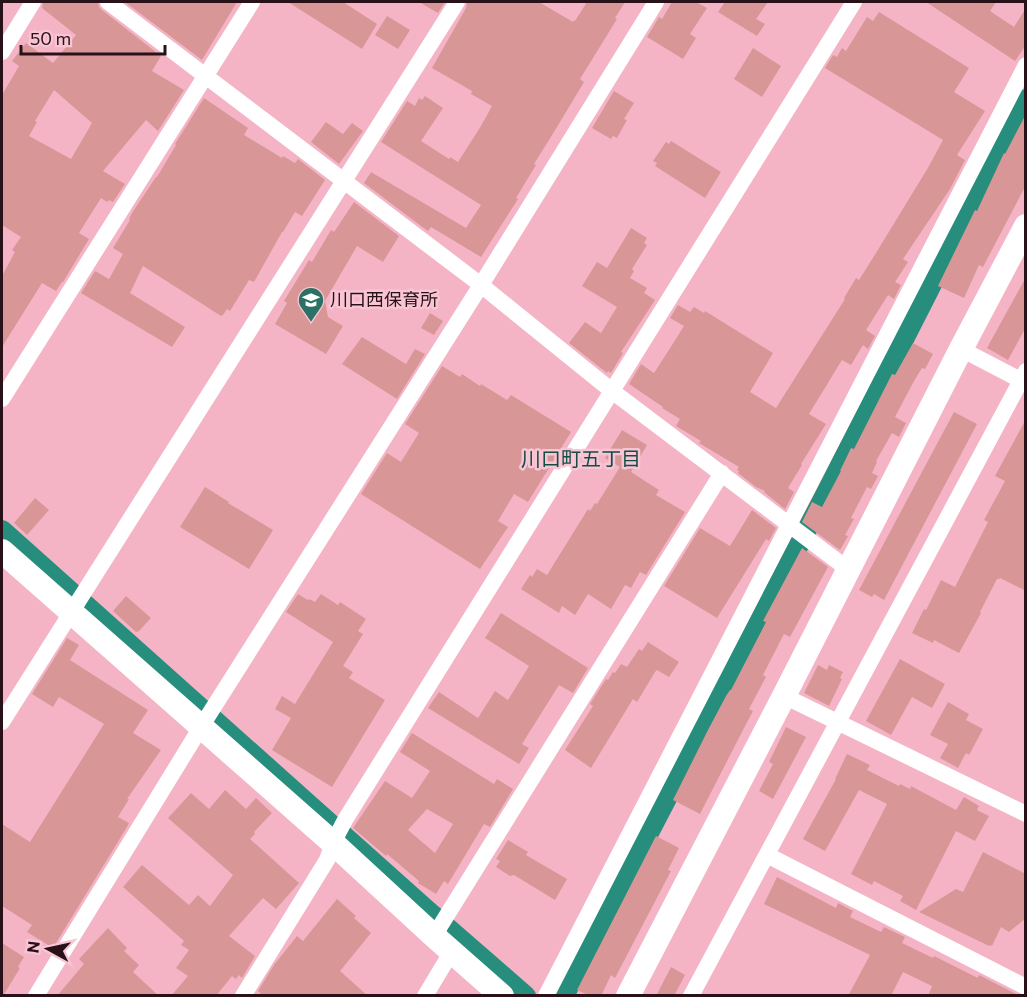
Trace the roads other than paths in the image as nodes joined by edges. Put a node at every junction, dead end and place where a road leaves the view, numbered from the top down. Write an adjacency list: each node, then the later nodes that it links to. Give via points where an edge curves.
1 (33, 2): 7 (street)
2 (108, 2): 9 (street)
3 (252, 2): 9 (street)
4 (457, 2): 10 (street)
5 (656, 2): 12 (street)
6 (854, 2): 15 (street)
7 (2, 52)
8 (1026, 66): 18 (street)
9 (206, 75): 10 (street); 16 (street)
10 (344, 182): 12 (street); 21 (street)
11 (1026, 226): 13 (street)
12 (481, 285): 15 (street); 25 (street)
13 (961, 349): 14 (street); 20 (street)
14 (1024, 378): 23 (street)
15 (612, 391): 17 (street); 27 (street)
16 (2, 399)
17 (722, 473): 18 (street); 29 (street)
18 (789, 525): 20 (street); 35 (street)
19 (2, 551): 21 (street)
20 (849, 570): 22 (street)
21 (72, 612): 24 (street); 25 (street)
22 (784, 696): 23 (street); 36 (street)
23 (838, 721): 26 (street); 28 (street)
24 (2, 722)
25 (201, 727): 27 (street); 31 (street)
26 (1026, 814)
27 (333, 843): 29 (street); 32 (street, via 327,861)
28 (767, 855): 30 (street); 37 (street)
29 (443, 944): 33 (street); 34 (street)
30 (1026, 987)
31 (36, 996)
32 (243, 996)
33 (425, 996)
34 (502, 996)
35 (546, 996)
36 (628, 996)
37 (691, 996)

